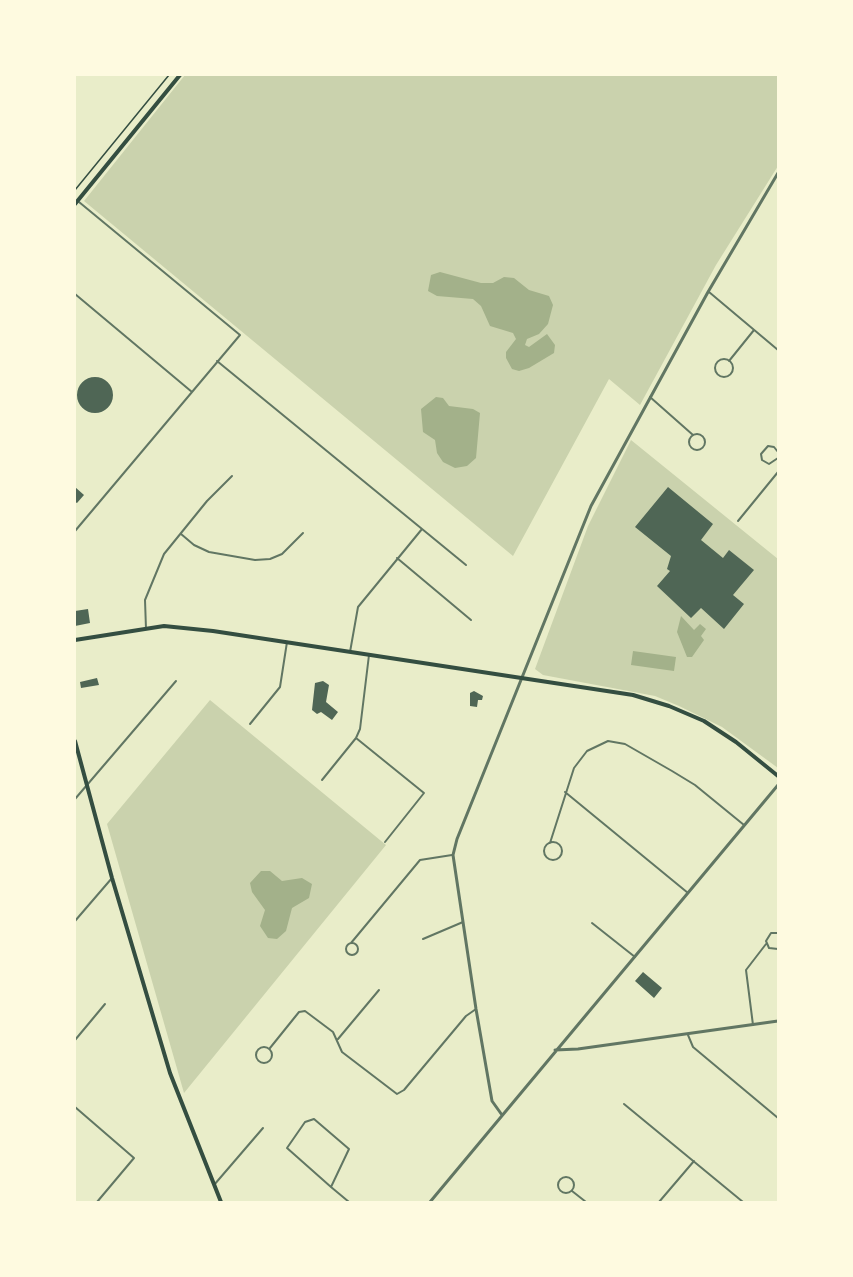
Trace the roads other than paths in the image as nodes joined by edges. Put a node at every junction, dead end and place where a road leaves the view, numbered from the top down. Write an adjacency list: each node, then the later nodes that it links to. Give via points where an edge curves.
1 (180, 75): 3 (main road)
2 (778, 173): 4 (street)
3 (76, 202): 9 (street, via 240,335)
4 (708, 291): 6 (street); 11 (street)
5 (75, 294): 10 (street)
6 (754, 330): 7 (street); 8 (street)
7 (778, 350)
8 (729, 361): 8 (street, via 716,363 715,371 719,375 730,374)
9 (217, 362): 10 (street); 20 (street)
10 (192, 392): 21 (street)
11 (650, 397): 12 (street); 32 (street, via 591,506)
12 (693, 435): 12 (street, via 691,447 701,449 704,438)
13 (778, 452): 15 (street, via 771,446 761,451 764,462)
14 (778, 458): 15 (street)
15 (774, 462): 16 (street)
16 (778, 465)
17 (778, 472): 19 (street)
18 (232, 476): 23 (street)
19 (738, 521)
20 (422, 529): 24 (street); 25 (street)
21 (75, 531)
22 (303, 533): 23 (street, via 282,554 255,560 209,552)
23 (181, 534): 27 (street, via 153,575 145,600)
24 (397, 558): 26 (street); 30 (street, via 358,607)
25 (466, 565)
26 (471, 620)
27 (146, 629): 28 (main road); 29 (main road, via 164,626)
28 (75, 640)
29 (287, 642): 30 (main road); 34 (street, via 280,687)
30 (350, 652): 31 (main road)
31 (369, 655): 32 (main road); 35 (street)
32 (523, 678): 37 (main road, via 633,695 685,712 736,742); 46 (street)
33 (176, 681): 40 (street)
34 (250, 723)
35 (356, 738): 38 (street); 44 (street, via 424,793)
36 (75, 741): 40 (main road)
37 (778, 776)
38 (322, 780)
39 (778, 785): 43 (street)
40 (86, 787): 42 (street); 47 (main road)
41 (565, 792): 43 (street, via 574,768 587,751 600,743 615,742 695,785); 45 (street); 48 (street)
42 (75, 800)
43 (744, 825): 48 (street)
44 (385, 842)
45 (550, 843): 45 (street, via 560,846 557,859 545,854)
46 (453, 855): 50 (street); 54 (street, via 420,860)
47 (112, 878): 49 (street); 74 (main road, via 179,1102)
48 (688, 893): 57 (street)
49 (75, 921)
50 (463, 922): 53 (street); 60 (street)
51 (592, 923): 57 (street)
52 (778, 933): 55 (street, via 768,935)
53 (423, 939)
54 (351, 943): 54 (street, via 358,948 353,956 346,951)
55 (766, 944): 56 (street, via 772,950); 62 (street, via 746,970)
56 (778, 949)
57 (634, 957): 67 (street)
58 (379, 990): 65 (street)
59 (105, 1004): 64 (street)
60 (476, 1009): 65 (street, via 397,1094 342,1052); 70 (street, via 492,1101)
61 (778, 1021): 62 (street)
62 (753, 1025): 63 (street)
63 (688, 1035): 67 (street); 71 (street, via 693,1047)
64 (75, 1040)
65 (337, 1040): 66 (street, via 330,1030 302,1011)
66 (270, 1048): 66 (street, via 270,1061 258,1061 259,1048)
67 (555, 1050): 70 (street)
68 (624, 1104): 73 (street)
69 (75, 1107): 77 (street, via 134,1158)
70 (502, 1115): 80 (street)
71 (778, 1118)
72 (263, 1128): 74 (street)
73 (694, 1161): 82 (street); 83 (street)
74 (214, 1185): 78 (main road)
75 (331, 1187): 75 (street, via 286,1148 308,1120 317,1120 350,1149); 79 (street)
76 (572, 1191): 76 (street, via 571,1179 559,1181 562,1193); 81 (street)
77 (97, 1202)
78 (221, 1202)
79 (349, 1202)
80 (430, 1202)
81 (586, 1202)
82 (659, 1202)
83 (743, 1202)

